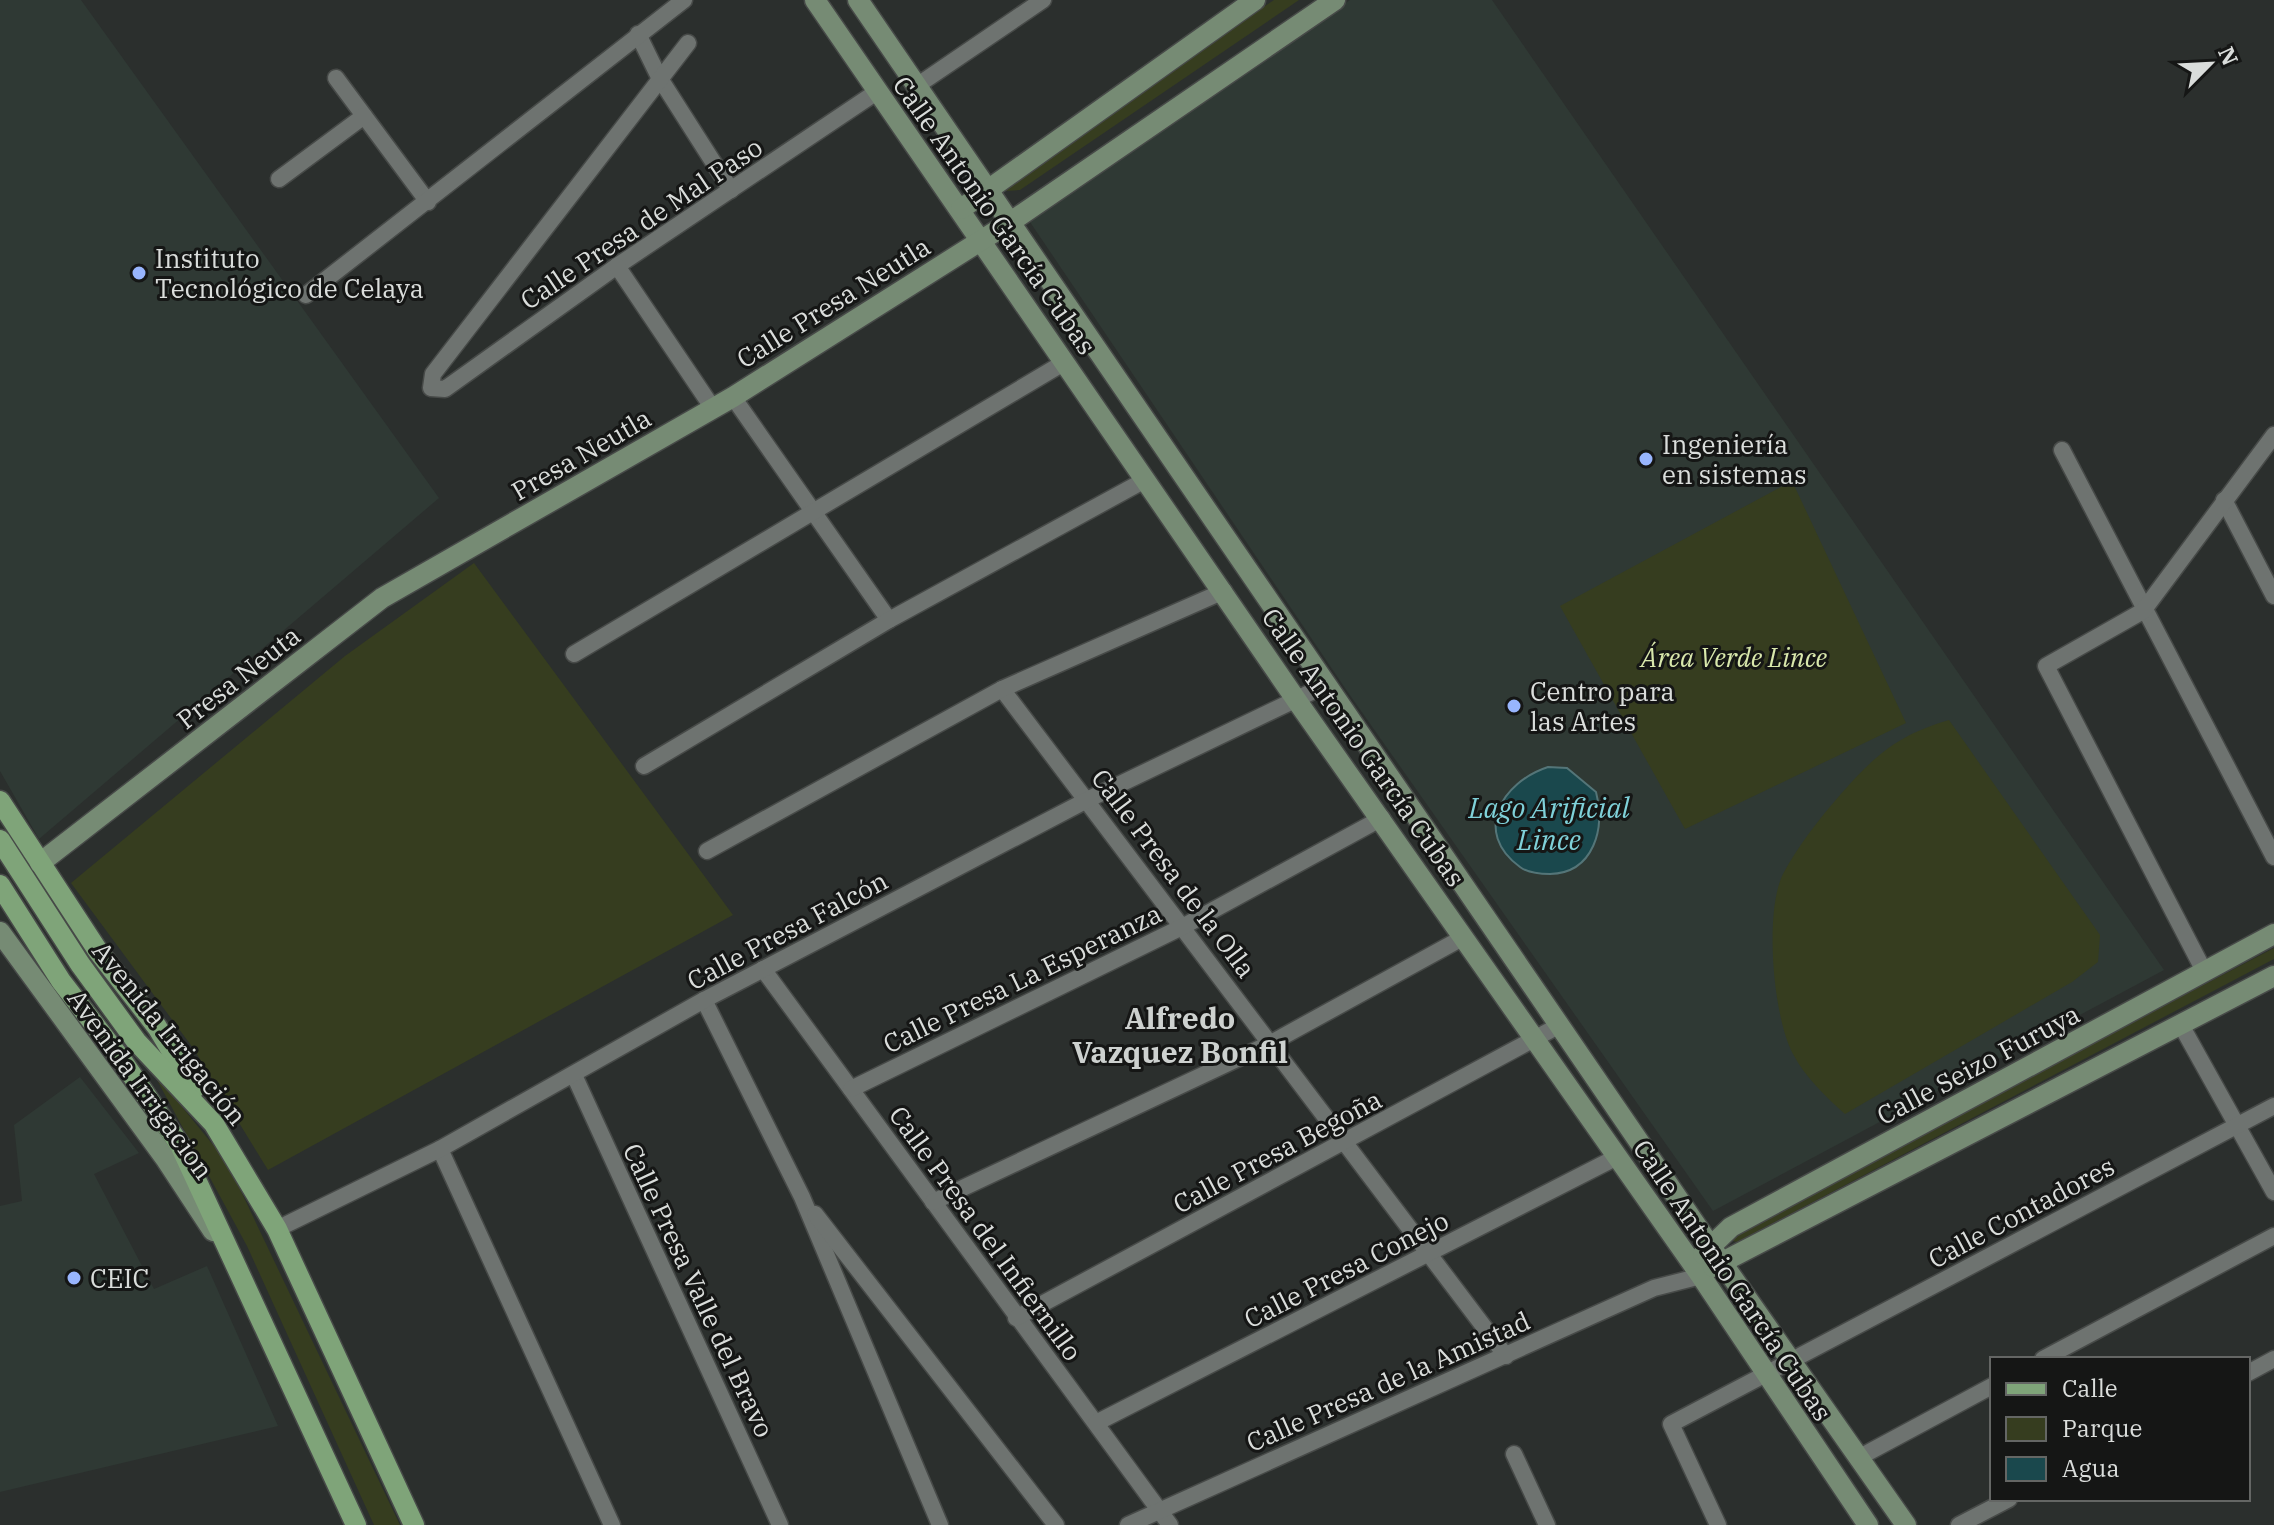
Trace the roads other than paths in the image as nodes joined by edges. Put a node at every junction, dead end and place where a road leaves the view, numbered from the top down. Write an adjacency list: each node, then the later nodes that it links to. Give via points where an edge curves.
1 (684, 0): 7 (street)
2 (815, 0): 12 (street, Calle Antonio García Cubas)
3 (858, 0): 11 (street, Calle Antonio García Cubas)
4 (1043, 0): 11 (street)
5 (1255, 0): 16 (street)
6 (1335, 0): 19 (street, Calle Presa Neutla)
7 (638, 34): 9 (street); 17 (street)
8 (688, 43): 9 (street)
9 (659, 77): 15 (street); 21 (street, Calle Presa de Mal Paso, via 433,374 431,388 445,389)
10 (336, 78): 13 (street)
11 (918, 85): 16 (street, Calle Antonio García Cubas)
12 (878, 91): 15 (street, Calle Presa de Mal Paso); 18 (street, Calle Antonio García Cubas)
13 (364, 116): 14 (street); 17 (street)
14 (279, 179)
15 (731, 190): 21 (street, Calle Presa de Mal Paso)
16 (989, 190): 18 (street); 19 (street, Calle Antonio García Cubas)
17 (428, 202): 22 (street)
18 (961, 209): 20 (street, Calle Antonio García Cubas)
19 (1012, 221): 20 (street, Calle Presa Neutla); 37 (street, Calle Antonio García Cubas)
20 (981, 239): 23 (street, Calle Antonio García Cubas); 24 (street, Calle Presa Neutla)
21 (617, 266): 25 (street)
22 (306, 295)
23 (1065, 362): 28 (street, Calle Antonio García Cubas); 30 (street)
24 (733, 397): 25 (street, Calle Presa Neutla); 30 (street)
25 (712, 407): 31 (street, Presa Neutla)
26 (2274, 435): 29 (street)
27 (2062, 450): 34 (street)
28 (1145, 480): 32 (street, Calle Antonio García Cubas); 35 (street)
29 (2224, 500): 33 (street); 34 (street)
30 (812, 514): 35 (street); 36 (street)
31 (476, 545): 47 (street, Presa Neuta, via 382,598)
32 (1224, 591): 38 (street); 39 (street, Calle Antonio García Cubas)
33 (2274, 596)
34 (2143, 611): 46 (street); 54 (street, via 2046,666)
35 (889, 620): 40 (street)
36 (574, 654)
37 (1326, 685): 39 (street, Calle Presa Falcón); 57 (street, Calle Antonio García Cubas)
38 (1002, 689): 41 (street, Calle Presa de la Olla); 45 (street)
39 (1297, 701): 41 (street, Calle Presa Falcón); 43 (street, Calle Antonio García Cubas)
40 (644, 766)
41 (1089, 799): 49 (street, Calle Presa de la Olla); 53 (street, Calle Presa Falcón)
42 (0, 801): 47 (main road, Avenida Irrigacion)
43 (1382, 818): 49 (street, Calle Presa La Esperanza); 52 (street, Calle Antonio García Cubas)
44 (0, 840): 64 (main road, Avenida Irrigación, via 136,1041)
45 (707, 851)
46 (2274, 857)
47 (40, 863): 64 (main road, Avenida Irrigacion, via 157,1027)
48 (0, 885): 76 (main road, Avenida Irrigación, via 61,981 180,1145)
49 (1184, 926): 60 (street, Calle Presa de la Olla); 62 (street, Calle Presa La Esperanza)
50 (0, 932): 76 (street, Avenida Irrigacion, via 165,1158)
51 (2274, 934): 54 (street, Calle Seizo Furuya)
52 (1464, 937): 59 (street, Calle Antonio García Cubas); 60 (street)
53 (763, 969): 56 (street, Calle Presa Falcón); 62 (street, Calle Presa del Infiernillo)
54 (2204, 971): 75 (street, Calle Seizo Furuya, via 1731,1227)
55 (2274, 976): 58 (street)
56 (704, 1000): 61 (street, Calle Presa Falcón); 70 (street)
57 (1560, 1025): 59 (street, Calle Presa Begoña); 75 (street, Calle Antonio García Cubas)
58 (2181, 1025): 65 (street); 75 (street)
59 (1535, 1039): 66 (street, Calle Presa Begoña); 68 (street, Calle Antonio García Cubas)
60 (1271, 1043): 66 (street, Calle Presa de la Olla); 71 (street)
61 (574, 1075): 67 (street, Calle Presa Falcón); 94 (street, Calle Presa Valle del Bravo)
62 (851, 1089): 71 (street, Calle Presa del Infiernillo)
63 (2274, 1106): 65 (street, Calle Contadores)
64 (214, 1124): 72 (main road, Avenida Irrigación)
65 (2237, 1126): 69 (street); 82 (street, Calle Contadores)
66 (1346, 1141): 74 (street, Calle Presa de la Olla); 78 (street, Calle Presa Begoña)
67 (440, 1149): 72 (street, Calle Presa Falcón); 93 (street)
68 (1617, 1157): 74 (street, Calle Presa Conejo); 77 (street, Calle Antonio García Cubas)
69 (2274, 1192)
70 (802, 1197): 95 (street); 96 (street)
71 (933, 1202): 78 (street, Calle Presa del Infiernillo)
72 (277, 1229): 92 (main road, Avenida Irrigación)
73 (2274, 1236): 80 (street)
74 (1430, 1253): 79 (street, Calle Presa de la Olla); 86 (street, Calle Presa Conejo)
75 (1716, 1254): 77 (street, Calle Presa de la Amistad); 82 (street, Calle Antonio García Cubas)
76 (238, 1268): 91 (main road, Avenida Irrigación)
77 (1696, 1270): 79 (street, Calle Presa de la Amistad); 84 (street, Calle Antonio García Cubas)
78 (1016, 1318): 86 (street, Calle Presa del Infiernillo)
79 (1506, 1356): 90 (street, Calle Presa de la Amistad)
80 (2047, 1357)
81 (2274, 1359): 83 (street)
82 (1790, 1361): 84 (street, Calle Contadores); 88 (street, Calle Antonio García Cubas)
83 (2250, 1372)
84 (1766, 1375): 99 (street, Calle Contadores, via 1671,1424); 100 (street, Calle Antonio García Cubas)
85 (1990, 1387): 88 (street)
86 (1096, 1423): 90 (street, Calle Presa del Infiernillo)
87 (1514, 1454): 98 (street)
88 (1858, 1458): 101 (street, Calle Antonio García Cubas)
89 (2005, 1501): 102 (street)
90 (1166, 1518): 97 (street, Calle Presa de la Amistad)
91 (356, 1525)
92 (414, 1525)
93 (612, 1525)
94 (780, 1525)
95 (940, 1525)
96 (1056, 1525)
97 (1128, 1525)
98 (1547, 1525)
99 (1718, 1525)
100 (1868, 1525)
101 (1906, 1525)
102 (1959, 1525)

